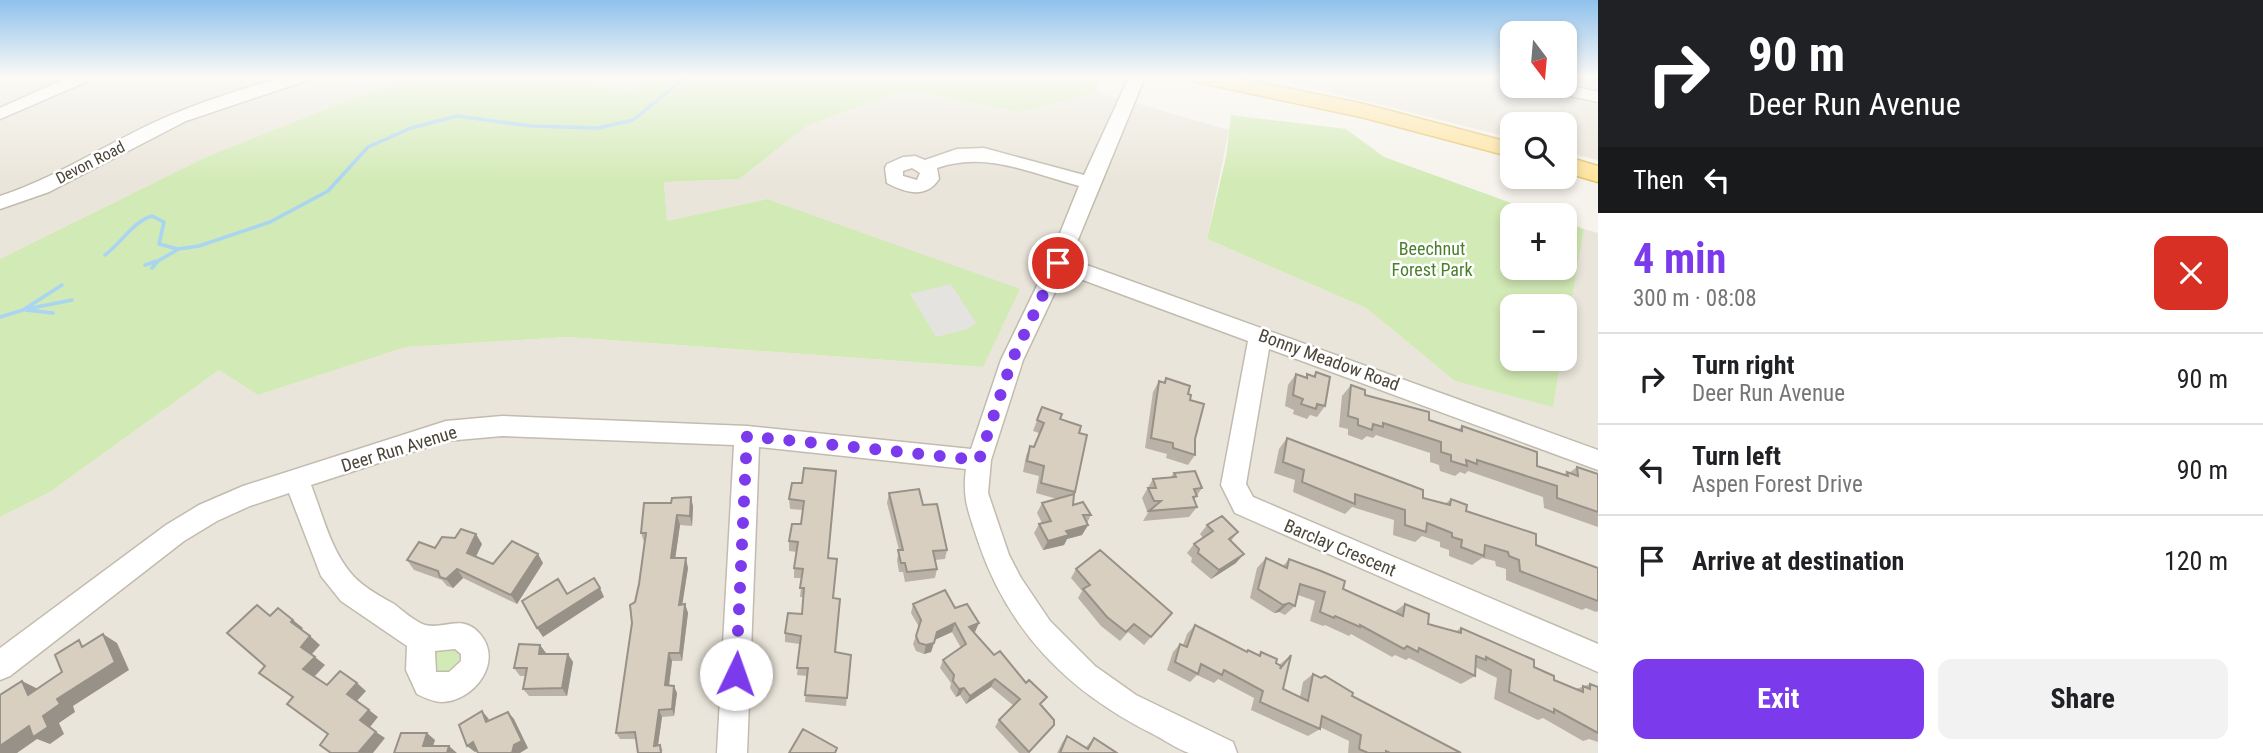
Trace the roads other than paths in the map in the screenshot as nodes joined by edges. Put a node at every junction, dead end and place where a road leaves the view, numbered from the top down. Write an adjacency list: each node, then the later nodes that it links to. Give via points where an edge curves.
1 (192, 112): 9 (street, Devon Road)
2 (1121, 112): 8 (street)
3 (1368, 112): 4 (main road)
4 (1500, 147)
5 (925, 166): 8 (street, via 957,155 984,154)
6 (1577, 168): 7 (main road)
7 (1598, 174)
8 (1090, 183): 10 (street)
9 (0, 204)
10 (1058, 263): 11 (street, Bonny Meadow Road); 13 (street, via 1012,360)
11 (1261, 335): 14 (street, Bonny Meadow Road); 17 (street, Barclay Crescent, via 1233,485 1244,505)
12 (747, 436): 13 (street, Deer Run Avenue); 15 (street, Deer Run Avenue, via 469,428 446,431); 19 (street)
13 (979, 460): 20 (street, via 975,494 985,528 1011,587 1040,631 1084,676 1126,705)
14 (1598, 460)
15 (297, 481): 16 (street, via 330,567 351,592); 18 (street, Deer Run Avenue, via 243,497 175,533)
16 (422, 639)
17 (1598, 658)
18 (0, 666)
19 (732, 753)
20 (1222, 753)

